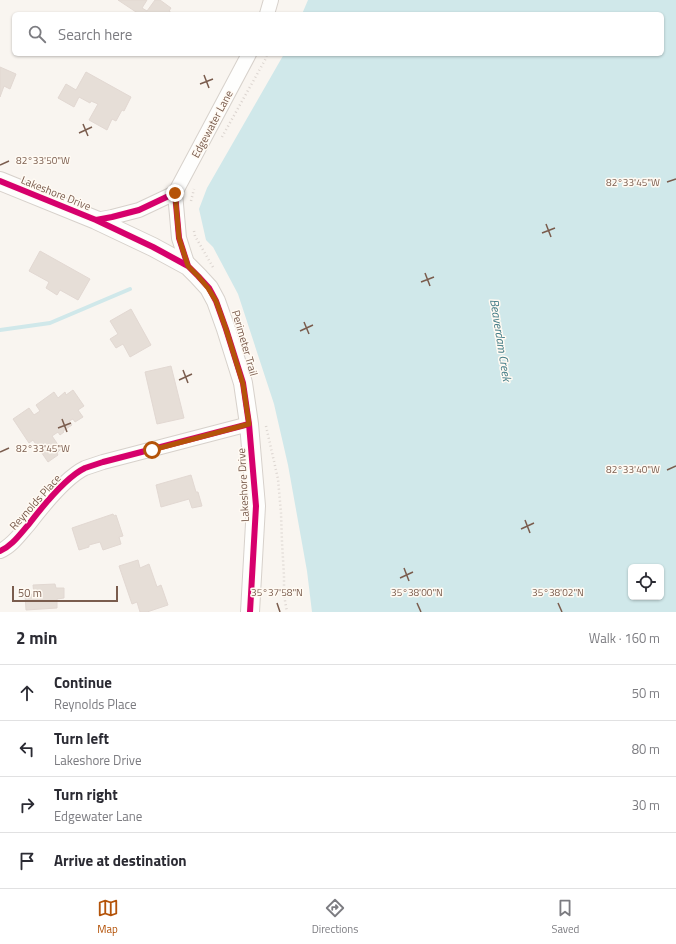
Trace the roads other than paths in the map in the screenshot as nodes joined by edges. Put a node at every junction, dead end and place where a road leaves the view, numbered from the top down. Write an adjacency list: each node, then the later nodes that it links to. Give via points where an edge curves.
1 (271, 0): 2 (street)
2 (268, 12)
3 (248, 56): 5 (street, Edgewater Lane)
4 (0, 181): 6 (street, Lakeshore Drive)
5 (175, 193): 6 (street, via 139,210); 7 (street, via 179,238)
6 (96, 220): 7 (street, Lakeshore Drive)
7 (188, 266): 8 (street, Lakeshore Drive, via 216,301 243,384)
8 (249, 424): 9 (street, Reynolds Place, via 84,469 69,480 17,538); 10 (street, Lakeshore Drive, via 256,506)
9 (0, 551)
10 (250, 612)

